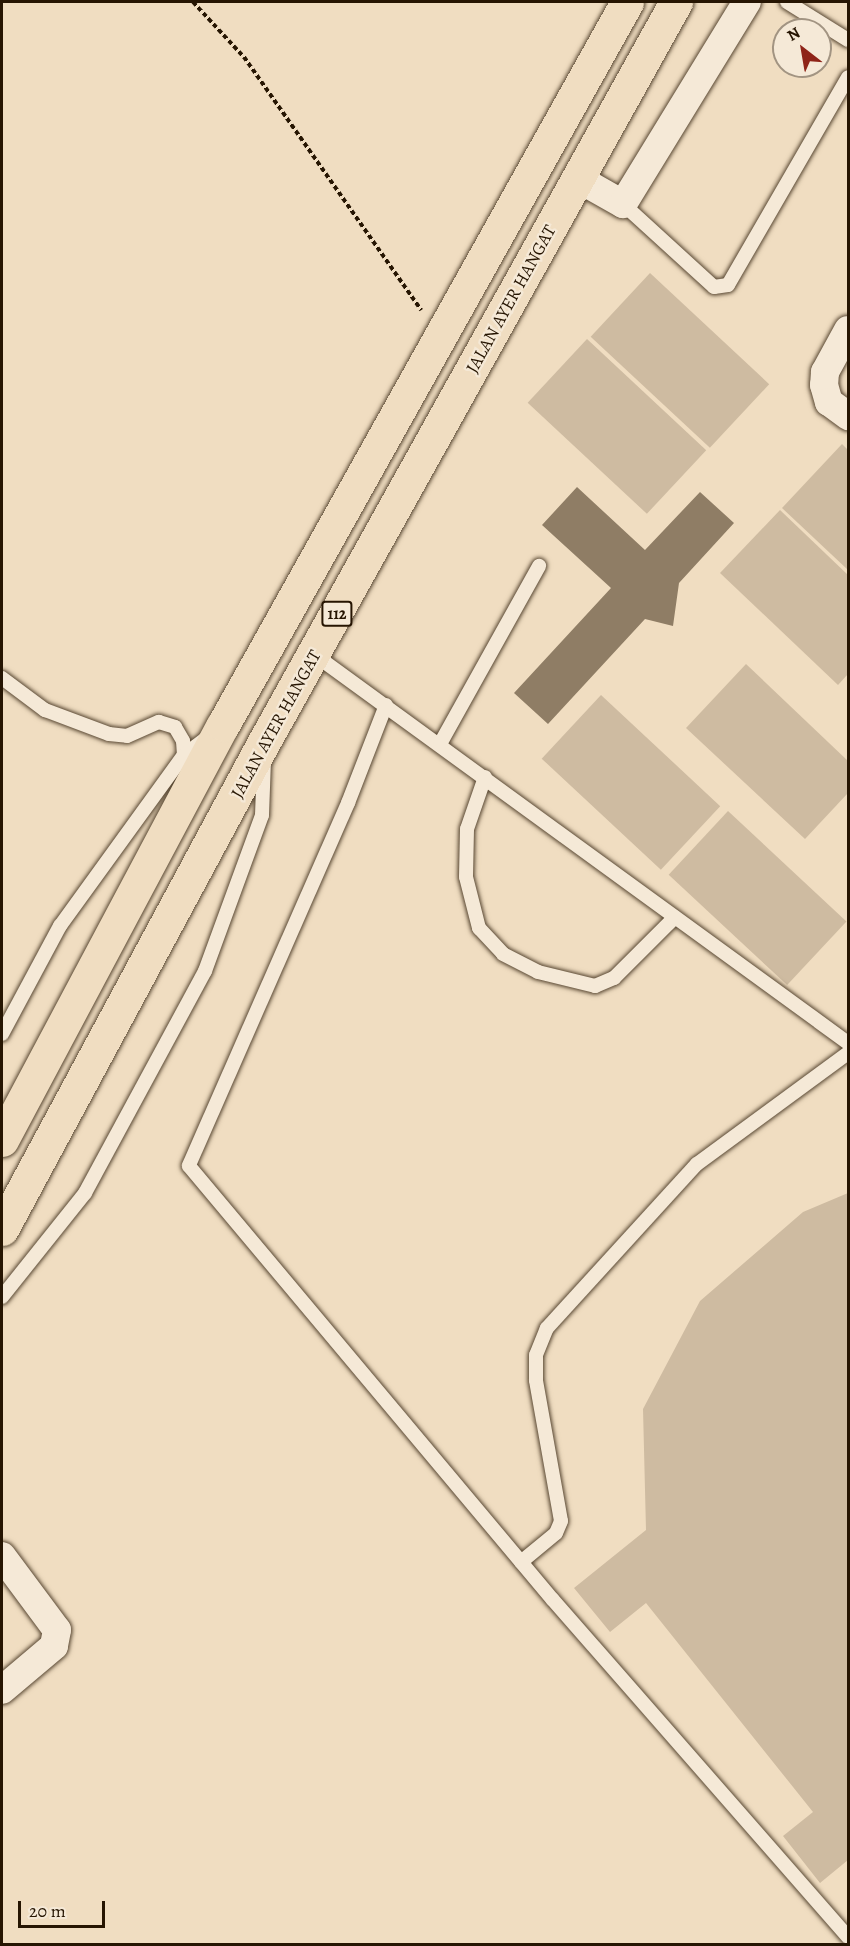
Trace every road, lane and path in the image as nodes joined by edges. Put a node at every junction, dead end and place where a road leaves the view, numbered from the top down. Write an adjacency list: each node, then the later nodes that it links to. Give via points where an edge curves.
1 (193, 2): 11 (path, via 244,57)
2 (676, 2): 8 (main road, JALAN AYER HANGAT / 112)
3 (747, 2): 9 (street)
4 (787, 2): 6 (lane)
5 (622, 3): 11 (main road, 112)
6 (849, 40)
7 (847, 82): 9 (lane, via 728,285 714,287)
8 (577, 178): 9 (street); 14 (main road, JALAN AYER HANGAT / 112)
9 (622, 204)
10 (849, 330): 12 (street, via 825,372 824,385 829,402)
11 (440, 338): 17 (main road, 112)
12 (849, 416)
13 (539, 566): 19 (lane)
14 (315, 655): 16 (lane); 18 (main road, JALAN AYER HANGAT / 112)
15 (2, 678): 20 (lane, via 45,710 109,734 128,736 159,722 176,727)
16 (386, 705): 19 (lane); 30 (lane, via 344,813 189,1166)
17 (223, 725): 20 (lane); 26 (main road, 112)
18 (265, 740): 27 (main road, JALAN AYER HANGAT / 112); 28 (lane, via 262,815 205,971 85,1193)
19 (440, 744): 21 (lane)
20 (184, 755): 23 (lane, via 60,926)
21 (485, 777): 22 (lane); 22 (lane, via 467,829 466,877 479,927 503,954 538,972 595,986 614,978)
22 (675, 917): 24 (lane)
23 (2, 1034)
24 (849, 1043)
25 (849, 1053): 30 (lane, via 697,1164 548,1328 536,1355 536,1380 561,1521 556,1533)
26 (2, 1140)
27 (2, 1229)
28 (2, 1297)
29 (2, 1556): 31 (street, via 57,1630 48,1653)
30 (521, 1562): 32 (lane)
31 (2, 1690)
32 (849, 1937)

